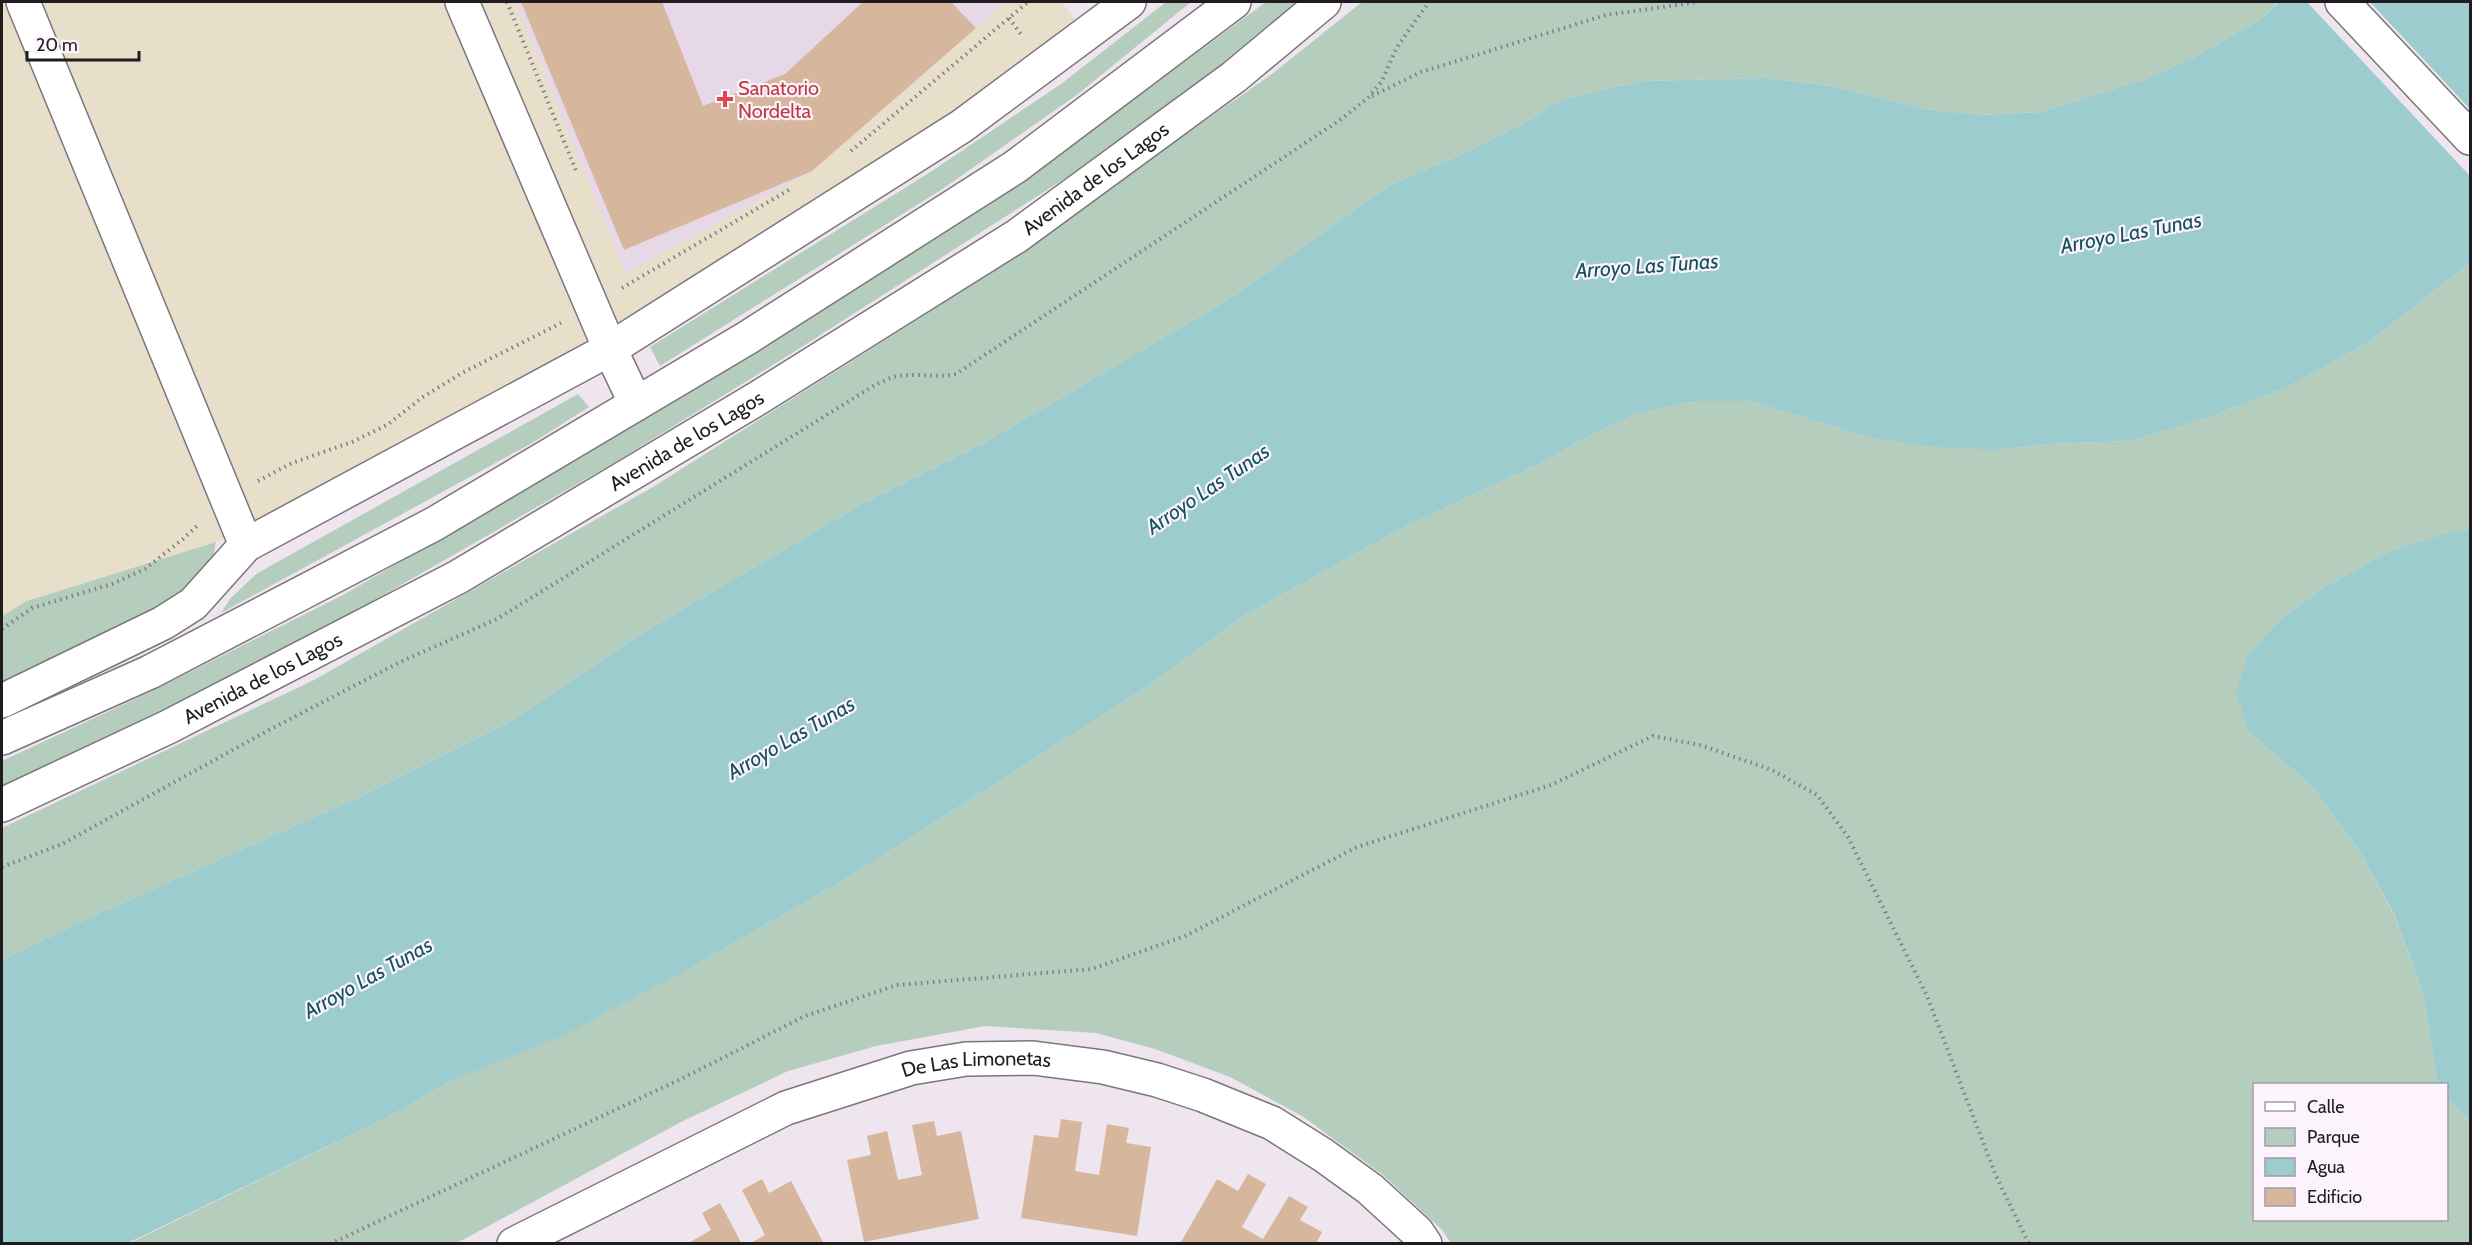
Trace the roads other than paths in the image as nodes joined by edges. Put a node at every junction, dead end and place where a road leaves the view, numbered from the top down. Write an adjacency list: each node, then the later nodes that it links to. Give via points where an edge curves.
1 (23, 2): 10 (street)
2 (462, 2): 8 (street)
3 (1129, 2): 8 (street, via 962,126)
4 (1234, 2): 9 (street, via 1015,166 747,338)
5 (1324, 2): 13 (street, Avenida de los Lagos, via 1234,77 1017,236 758,398 458,577 168,727)
6 (2342, 2): 7 (street)
7 (2470, 138)
8 (610, 349): 9 (street); 10 (street)
9 (636, 404): 12 (street, via 424,530 150,672)
10 (246, 546): 11 (street, via 193,604 163,623)
11 (2, 701)
12 (2, 738)
13 (2, 805)
14 (514, 1244): 15 (street, De Las Limonetas, via 786,1108 911,1068 966,1059 1033,1058 1103,1067 1157,1080 1272,1123 1370,1189)
15 (1425, 1244)

